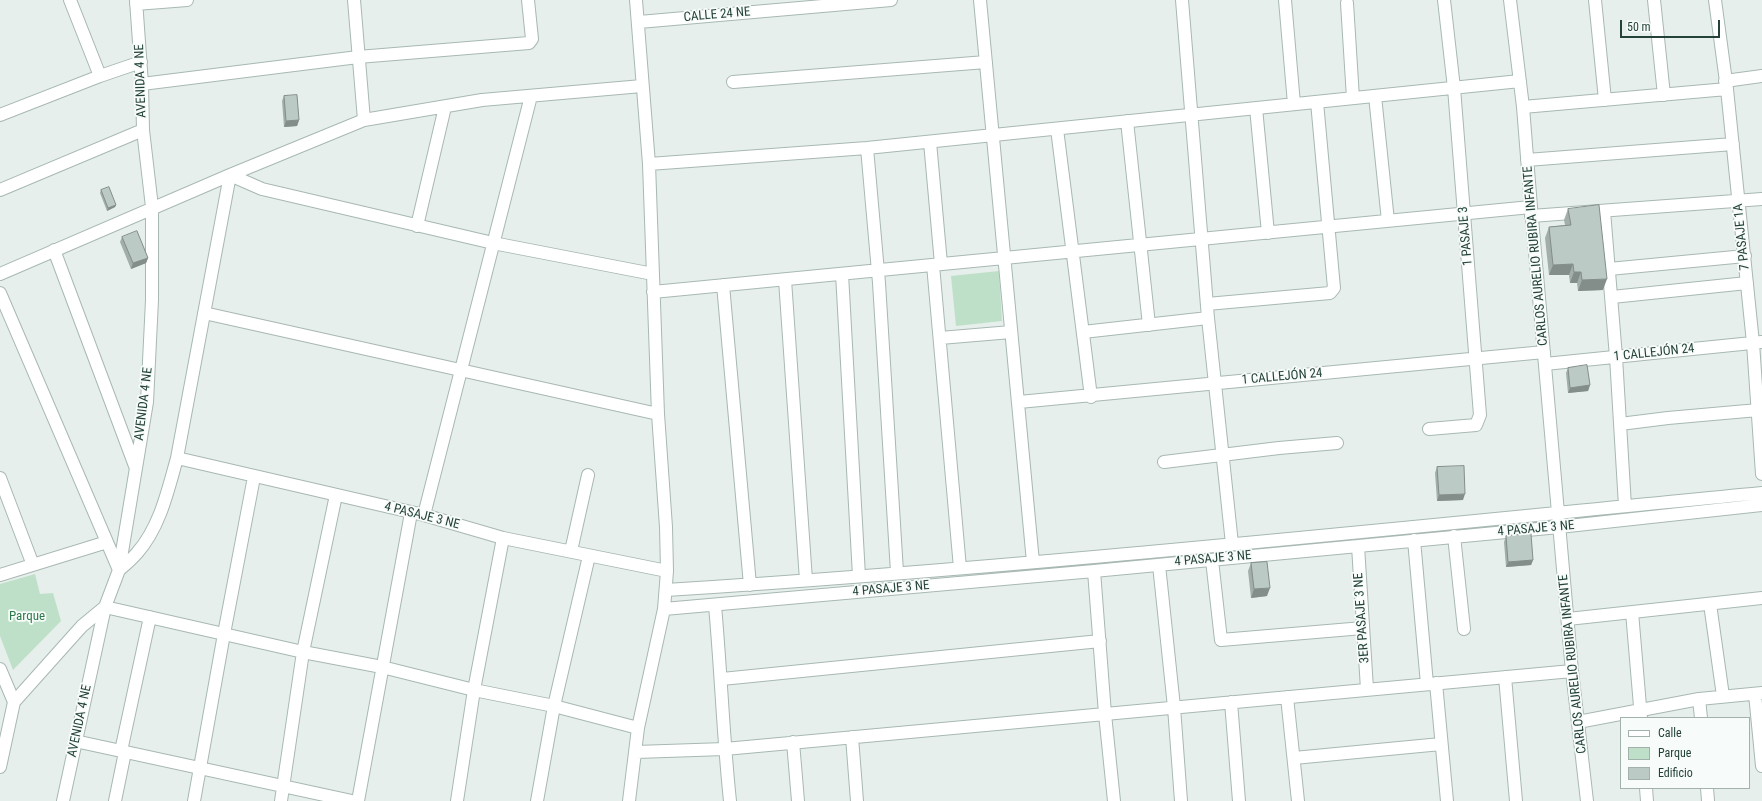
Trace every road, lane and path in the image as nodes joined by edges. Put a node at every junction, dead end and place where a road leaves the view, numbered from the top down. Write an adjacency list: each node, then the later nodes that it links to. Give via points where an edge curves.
1 (70, 0): 21 (street)
2 (187, 0): 15 (street)
3 (354, 0): 18 (street)
4 (528, 0): 18 (street, via 532,40 529,44)
5 (636, 0): 17 (street)
6 (892, 0): 17 (street, CALLE 24 NE)
7 (980, 0): 20 (street)
8 (1182, 0): 40 (street)
9 (1285, 0): 35 (street)
10 (1444, 0): 28 (street, 1 PASAJE 3)
11 (1510, 0): 23 (street, CARLOS AURELIO RUBIRA INFANTE)
12 (1596, 0): 33 (street)
13 (1654, 0): 29 (street)
14 (1715, 0): 26 (street, 7 PASAJE 1A)
15 (136, 2): 19 (street, AVENIDA 4 NE)
16 (1347, 3): 32 (street)
17 (639, 22): 27 (street)
18 (358, 57): 25 (street); 41 (street)
19 (141, 62): 21 (street); 25 (street, AVENIDA 4 NE)
20 (986, 62): 24 (street); 45 (street)
21 (100, 76): 39 (street)
22 (1762, 76): 26 (street)
23 (1520, 81): 28 (street); 38 (street, CARLOS AURELIO RUBIRA INFANTE)
24 (733, 82)
25 (142, 84): 44 (street, AVENIDA 4 NE)
26 (1726, 85): 29 (street); 47 (street, 7 PASAJE 1A)
27 (642, 86): 30 (street); 50 (street)
28 (1454, 88): 31 (street); 58 (street, 1 PASAJE 3)
29 (1664, 95): 33 (street)
30 (531, 96): 36 (street, via 482,100); 64 (street)
31 (1375, 96): 32 (street); 59 (street)
32 (1353, 98): 34 (street)
33 (1605, 100): 38 (street)
34 (1317, 102): 35 (street); 61 (street)
35 (1294, 104): 37 (street)
36 (445, 107): 41 (street); 60 (street)
37 (1256, 108): 40 (street); 62 (street)
38 (1523, 108): 49 (street, CARLOS AURELIO RUBIRA INFANTE)
39 (0, 115)
40 (1191, 115): 42 (street); 63 (street)
41 (364, 120): 51 (street)
42 (1127, 122): 43 (street); 65 (street)
43 (1058, 128): 45 (street); 67 (street)
44 (143, 130): 52 (street); 55 (street, AVENIDA 4 NE)
45 (992, 136): 46 (street); 69 (street)
46 (930, 142): 48 (street); 70 (street)
47 (1732, 144): 49 (street); 54 (street, 7 PASAJE 1A)
48 (868, 148): 50 (street); 72 (street)
49 (1527, 160): 57 (street, CARLOS AURELIO RUBIRA INFANTE)
50 (649, 164): 74 (street)
51 (230, 174): 55 (street); 60 (street, via 262,189); 83 (street)
52 (0, 190)
53 (1762, 199): 54 (street)
54 (1739, 202): 56 (street); 68 (street, 7 PASAJE 1A)
55 (152, 207): 66 (street); 106 (street, AVENIDA 4 NE, via 152,300 147,402)
56 (1604, 211): 57 (street); 71 (street)
57 (1531, 212): 58 (street); 90 (street, CARLOS AURELIO RUBIRA INFANTE)
58 (1464, 214): 59 (street); 92 (street, 1 PASAJE 3)
59 (1388, 221): 61 (street)
60 (418, 226): 64 (street)
61 (1329, 227): 62 (street); 82 (street, via 1334,288 1330,293)
62 (1268, 233): 63 (street)
63 (1202, 239): 65 (street); 82 (street)
64 (493, 243): 74 (street); 94 (street)
65 (1141, 245): 67 (street); 85 (street)
66 (54, 250): 73 (street); 106 (street)
67 (1073, 252): 69 (street); 87 (street)
68 (1744, 256): 71 (street); 77 (street, 7 PASAJE 1A)
69 (1004, 258): 70 (street); 86 (street)
70 (937, 265): 72 (street); 88 (street)
71 (1609, 269): 81 (street)
72 (878, 271): 75 (street); 135 (street)
73 (0, 274)
74 (653, 274): 79 (street)
75 (842, 274): 76 (street); 137 (street)
76 (785, 280): 78 (street); 138 (street)
77 (1747, 283): 81 (street); 89 (street, 7 PASAJE 1A)
78 (723, 285): 79 (street); 139 (street)
79 (653, 292): 99 (street)
80 (0, 293): 122 (street)
81 (1612, 297): 91 (street)
82 (1207, 304): 84 (street)
83 (204, 314): 94 (street); 104 (street)
84 (1208, 318): 85 (street); 95 (street)
85 (1149, 325): 87 (street)
86 (1011, 332): 88 (street); 97 (street)
87 (1083, 332): 96 (street)
88 (940, 338): 131 (street)
89 (1758, 342): 91 (street, 1 CALLEJÓN 24); 98 (street, 7 PASAJE 1A)
90 (1544, 352): 92 (street, 1 CALLEJÓN 24); 93 (street, CARLOS AURELIO RUBIRA INFANTE)
91 (1616, 357): 93 (street, 1 CALLEJÓN 24); 100 (street)
92 (1476, 359): 95 (street, 1 CALLEJÓN 24); 101 (street, 1 PASAJE 3, via 1480,415 1476,425)
93 (1545, 364): 116 (street, CARLOS AURELIO RUBIRA INFANTE)
94 (461, 371): 99 (street); 117 (street)
95 (1215, 383): 96 (street, 1 CALLEJÓN 24); 103 (street)
96 (1091, 397): 97 (street, 1 CALLEJÓN 24)
97 (1019, 402): 128 (street)
98 (1758, 410): 100 (street); 107 (street, 7 PASAJE 1A)
99 (658, 414): 134 (street)
100 (1620, 424): 114 (street)
101 (1429, 429)
102 (1337, 443): 103 (street)
103 (1223, 455): 105 (street); 123 (street)
104 (177, 458): 109 (street, 4 PASAJE 3 NE); 132 (street, via 156,524 137,554)
105 (1164, 462)
106 (135, 467): 132 (street, AVENIDA 4 NE)
107 (1762, 474)
108 (588, 475): 125 (street)
109 (254, 476): 112 (street, 4 PASAJE 3 NE); 151 (street)
110 (0, 478): 129 (street)
111 (1762, 493): 114 (street, 4 PASAJE 3 NE)
112 (336, 495): 115 (street, 4 PASAJE 3 NE); 153 (street)
113 (1762, 505): 118 (street, 4 PASAJE 3 NE)
114 (1625, 506): 116 (street, 4 PASAJE 3 NE)
115 (411, 512): 117 (street, 4 PASAJE 3 NE); 154 (street)
116 (1558, 513): 118 (street, CARLOS AURELIO RUBIRA INFANTE); 123 (street, 4 PASAJE 3 NE)
117 (424, 515): 120 (street, 4 PASAJE 3 NE)
118 (1559, 527): 119 (street, 4 PASAJE 3 NE); 148 (street, CARLOS AURELIO RUBIRA INFANTE)
119 (1454, 536): 121 (street, 4 PASAJE 3 NE); 150 (street)
120 (503, 538): 125 (street, 4 PASAJE 3 NE); 161 (street)
121 (1414, 540): 124 (street, 4 PASAJE 3 NE); 159 (street)
122 (107, 542): 129 (street); 132 (street)
123 (1232, 544): 128 (street, 4 PASAJE 3 NE)
124 (1358, 546): 127 (street, 4 PASAJE 3 NE); 149 (street, 3ER PASAJE 3 NE)
125 (571, 552): 126 (street, 4 PASAJE 3 NE)
126 (589, 556): 134 (street, 4 PASAJE 3 NE); 168 (street)
127 (1212, 560): 130 (street, 4 PASAJE 3 NE); 149 (street, via 1220,640)
128 (1033, 562): 131 (street, 4 PASAJE 3 NE)
129 (33, 565): 136 (street)
130 (1159, 565): 133 (street, 4 PASAJE 3 NE); 169 (street)
131 (960, 568): 135 (street, 4 PASAJE 3 NE)
132 (119, 570): 144 (street, AVENIDA 4 NE)
133 (1094, 571): 143 (street, 4 PASAJE 3 NE); 152 (street)
134 (667, 572): 140 (street)
135 (897, 572): 137 (street, 4 PASAJE 3 NE)
136 (0, 575)
137 (859, 576): 138 (street, 4 PASAJE 3 NE)
138 (806, 580): 139 (street, 4 PASAJE 3 NE)
139 (750, 585): 140 (street, 4 PASAJE 3 NE)
140 (666, 590): 145 (street)
141 (1762, 598): 142 (street)
142 (1710, 604): 146 (street); 163 (street)
143 (715, 606): 145 (street, 4 PASAJE 3 NE); 158 (street)
144 (105, 607): 147 (street); 166 (street, via 82,626); 176 (street, AVENIDA 4 NE)
145 (664, 609): 174 (street)
146 (1632, 612): 148 (street); 171 (street)
147 (150, 617): 151 (street); 180 (street)
148 (1568, 619): 156 (street, CARLOS AURELIO RUBIRA INFANTE)
149 (1363, 628): 160 (street, 3ER PASAJE 3 NE)
150 (1464, 628)
151 (224, 634): 153 (street); 185 (street)
152 (1100, 641): 158 (street); 170 (street)
153 (303, 652): 154 (street); 186 (street)
154 (382, 667): 161 (street); 194 (street)
155 (0, 669): 166 (street)
156 (1572, 671): 157 (street); 173 (street, CARLOS AURELIO RUBIRA INFANTE)
157 (1505, 677): 159 (street); 206 (street)
158 (722, 679): 179 (street)
159 (1432, 684): 160 (street); 178 (street)
160 (1367, 689): 164 (street)
161 (474, 690): 168 (street); 195 (street)
162 (1759, 693): 163 (street); 183 (street)
163 (1723, 696): 165 (street)
164 (1287, 697): 167 (street); 182 (street)
165 (1699, 699): 171 (street); 172 (street)
166 (14, 702): 184 (street)
167 (1231, 702): 169 (street); 203 (street)
168 (554, 706): 174 (street); 196 (street)
169 (1174, 707): 170 (street); 202 (street)
170 (1105, 714): 175 (street); 201 (street)
171 (1641, 714): 173 (street)
172 (1701, 717)
173 (1578, 722): 207 (street, CARLOS AURELIO RUBIRA INFANTE)
174 (638, 728): 181 (street)
175 (852, 737): 177 (street); 200 (street)
176 (75, 741): 180 (street); 189 (street, AVENIDA 4 NE)
177 (793, 742): 179 (street); 199 (street)
178 (1441, 744): 182 (street); 205 (street)
179 (725, 748): 181 (street); 198 (street)
180 (123, 752): 185 (street); 190 (street)
181 (636, 752): 197 (street)
182 (1294, 758): 204 (street)
183 (1762, 766)
184 (0, 767)
185 (200, 769): 186 (street); 191 (street)
186 (284, 786): 192 (street); 193 (street)
187 (1646, 789): 208 (street)
188 (1707, 789): 209 (street)
189 (63, 801)
190 (115, 801)
191 (194, 801)
192 (281, 801)
193 (352, 801)
194 (358, 801)
195 (457, 801)
196 (537, 801)
197 (629, 801)
198 (730, 801)
199 (798, 801)
200 (857, 801)
201 (1114, 801)
202 (1181, 801)
203 (1239, 801)
204 (1298, 801)
205 (1447, 801)
206 (1516, 801)
207 (1587, 801)
208 (1647, 801)
209 (1708, 801)

